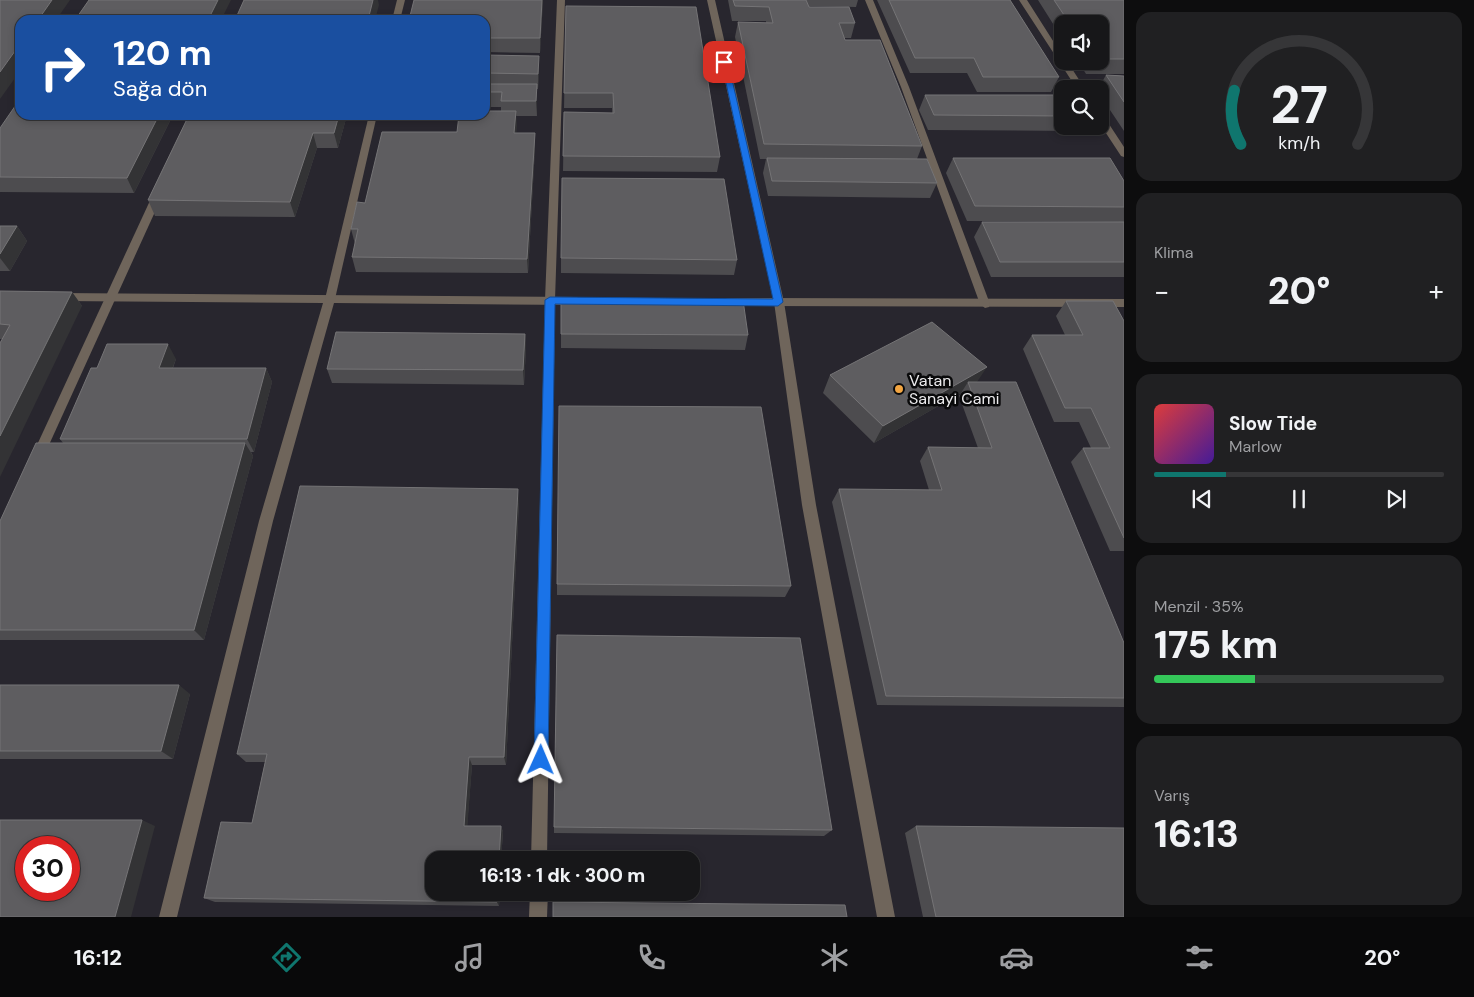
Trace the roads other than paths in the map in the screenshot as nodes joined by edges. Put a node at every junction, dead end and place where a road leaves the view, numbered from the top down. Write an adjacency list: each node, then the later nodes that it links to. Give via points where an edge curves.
1 (400, 0): 6 (street)
2 (561, 0): 15 (street)
3 (711, 0): 18 (street)
4 (869, 0): 20 (street, via 905,87)
5 (1023, 0): 7 (street)
6 (397, 15)
7 (1054, 47)
8 (372, 120): 14 (street)
9 (1109, 131): 10 (street)
10 (1124, 154)
11 (164, 182): 13 (street)
12 (46, 297): 13 (street)
13 (111, 297): 14 (street); 21 (street)
14 (330, 299): 15 (street); 24 (street, via 266,521)
15 (550, 300): 16 (street); 22 (street)
16 (590, 301)
17 (719, 302): 18 (street)
18 (778, 302): 20 (street); 26 (street, via 809,505)
19 (1124, 303): 20 (street)
20 (985, 304)
21 (33, 466)
22 (539, 851)
23 (539, 901): 25 (street)
24 (168, 917)
25 (538, 917)
26 (886, 917)

